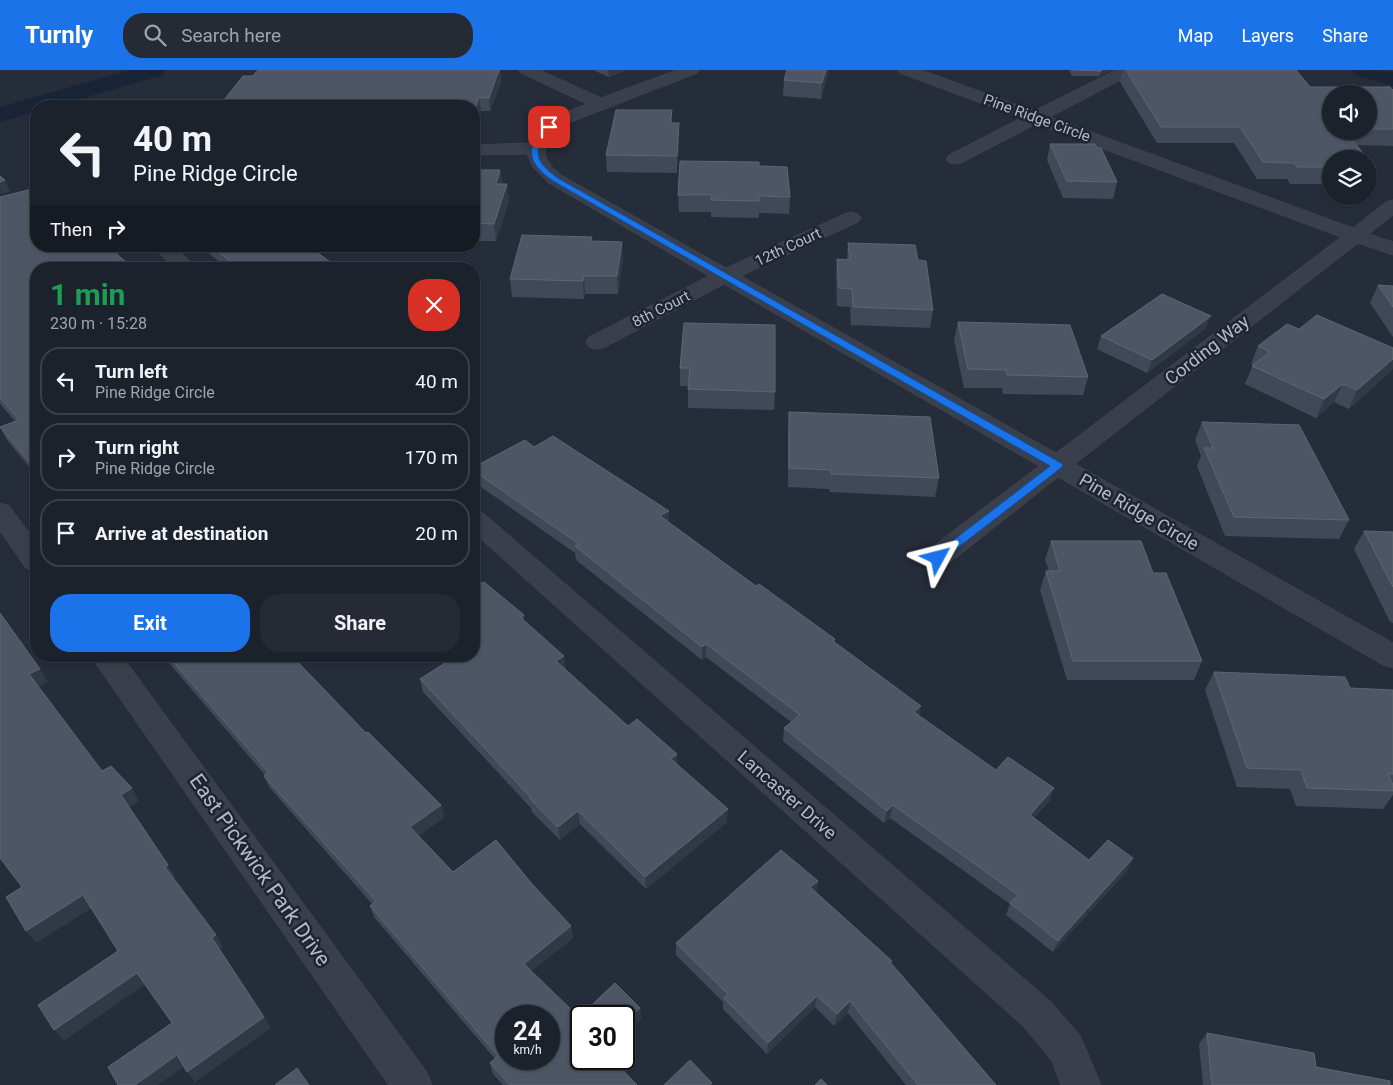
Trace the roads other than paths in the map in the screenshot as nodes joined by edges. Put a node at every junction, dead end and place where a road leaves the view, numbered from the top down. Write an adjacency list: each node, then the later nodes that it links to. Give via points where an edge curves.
1 (528, 70): 5 (street)
2 (691, 70): 5 (street)
3 (906, 70): 6 (street, Pine Ridge Circle)
4 (1128, 70): 6 (street)
5 (600, 104): 7 (street, via 549,127)
6 (1035, 117): 9 (street); 12 (street, Pine Ridge Circle)
7 (534, 148): 8 (street); 16 (street, Pine Ridge Circle, via 538,164 550,176)
8 (480, 150)
9 (955, 159)
10 (1393, 206): 12 (street, Cording Way)
11 (851, 218): 16 (street, 12th Court)
12 (1356, 235): 13 (street, Pine Ridge Circle); 18 (street, Cording Way)
13 (1393, 249)
14 (169, 252): 15 (street)
15 (180, 262)
16 (724, 276): 17 (street, 8th Court); 18 (street, Pine Ridge Circle)
17 (597, 342)
18 (1058, 465): 22 (street, Cording Way); 23 (street, Pine Ridge Circle)
19 (0, 512): 21 (street)
20 (480, 525): 26 (street, Lancaster Drive, via 1037,1014 1066,1048)
21 (30, 553)
22 (938, 558)
23 (1393, 657)
24 (110, 662): 25 (street, East Pickwick Park Drive)
25 (412, 1085)
26 (1081, 1085)

